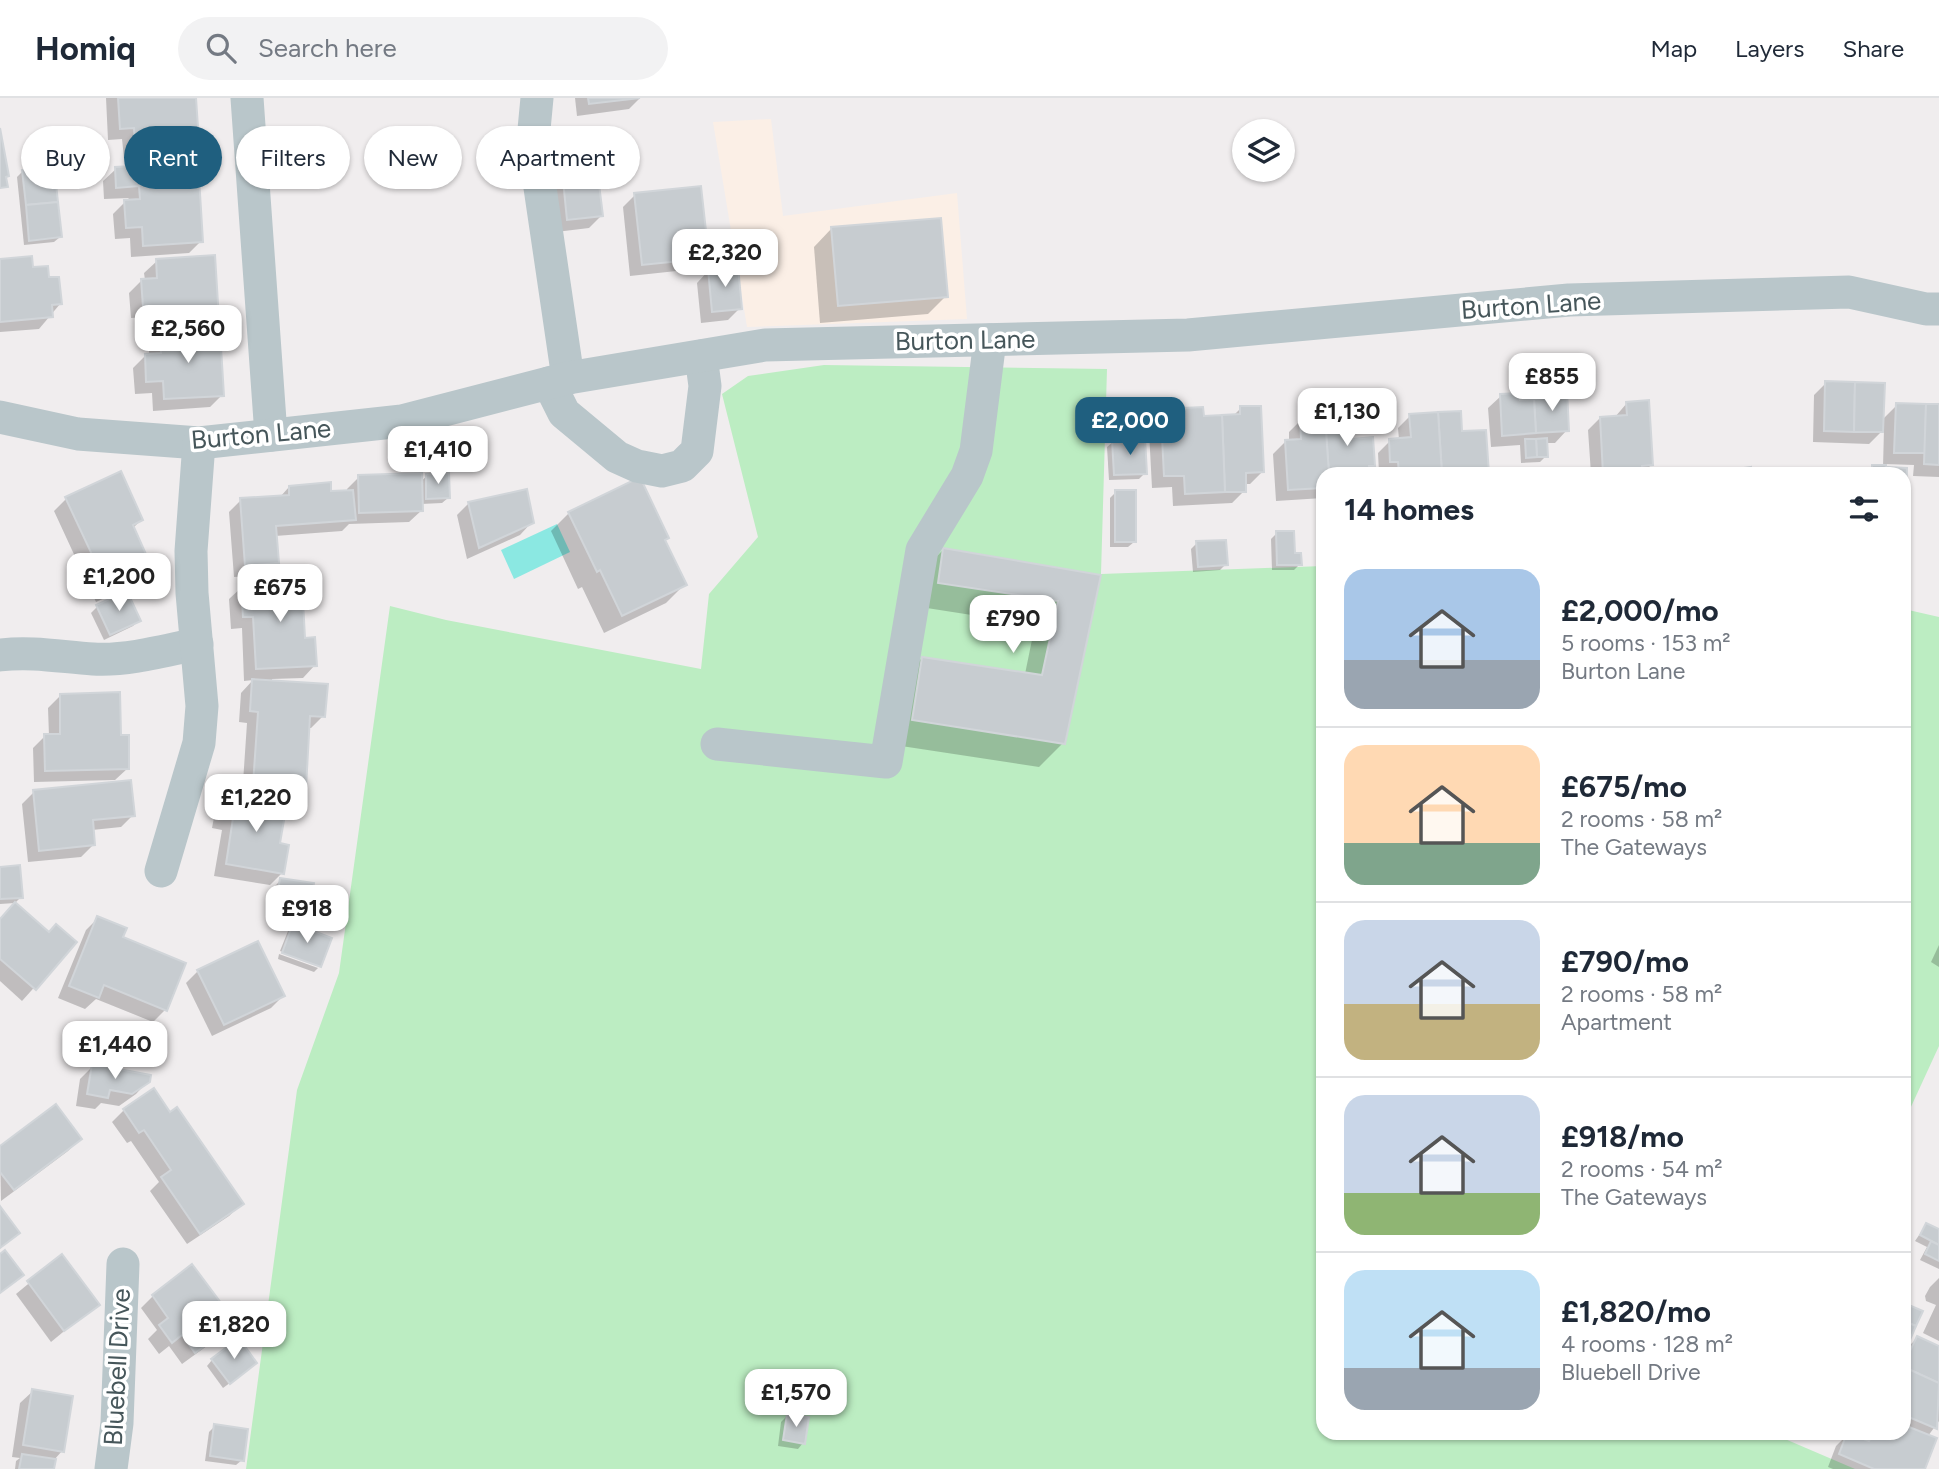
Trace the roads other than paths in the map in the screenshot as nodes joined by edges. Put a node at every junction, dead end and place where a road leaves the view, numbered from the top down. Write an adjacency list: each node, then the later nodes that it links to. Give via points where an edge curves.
1 (247, 98): 8 (street)
2 (537, 98): 6 (street, via 533,140)
3 (1939, 309): 4 (street, Burton Lane, via 1850,292 1569,300 1188,335)
4 (990, 340): 5 (street, Burton Lane, via 765,345); 12 (street, via 976,451 967,476 922,550 886,762)
5 (701, 356): 6 (street, Burton Lane); 6 (street, via 705,386 697,451 682,466 662,471 617,457 564,413)
6 (559, 381): 8 (street, Burton Lane, via 402,421)
7 (0, 417): 9 (street, Burton Lane, via 78,434)
8 (271, 435): 9 (street, Burton Lane)
9 (199, 443): 10 (street, via 191,551)
10 (197, 644): 11 (street, via 96,659 49,653); 13 (street, via 202,706 199,743)
11 (0, 655)
12 (717, 744)
13 (161, 871)
14 (123, 1264): 15 (street, Bluebell Drive)
15 (111, 1469)

